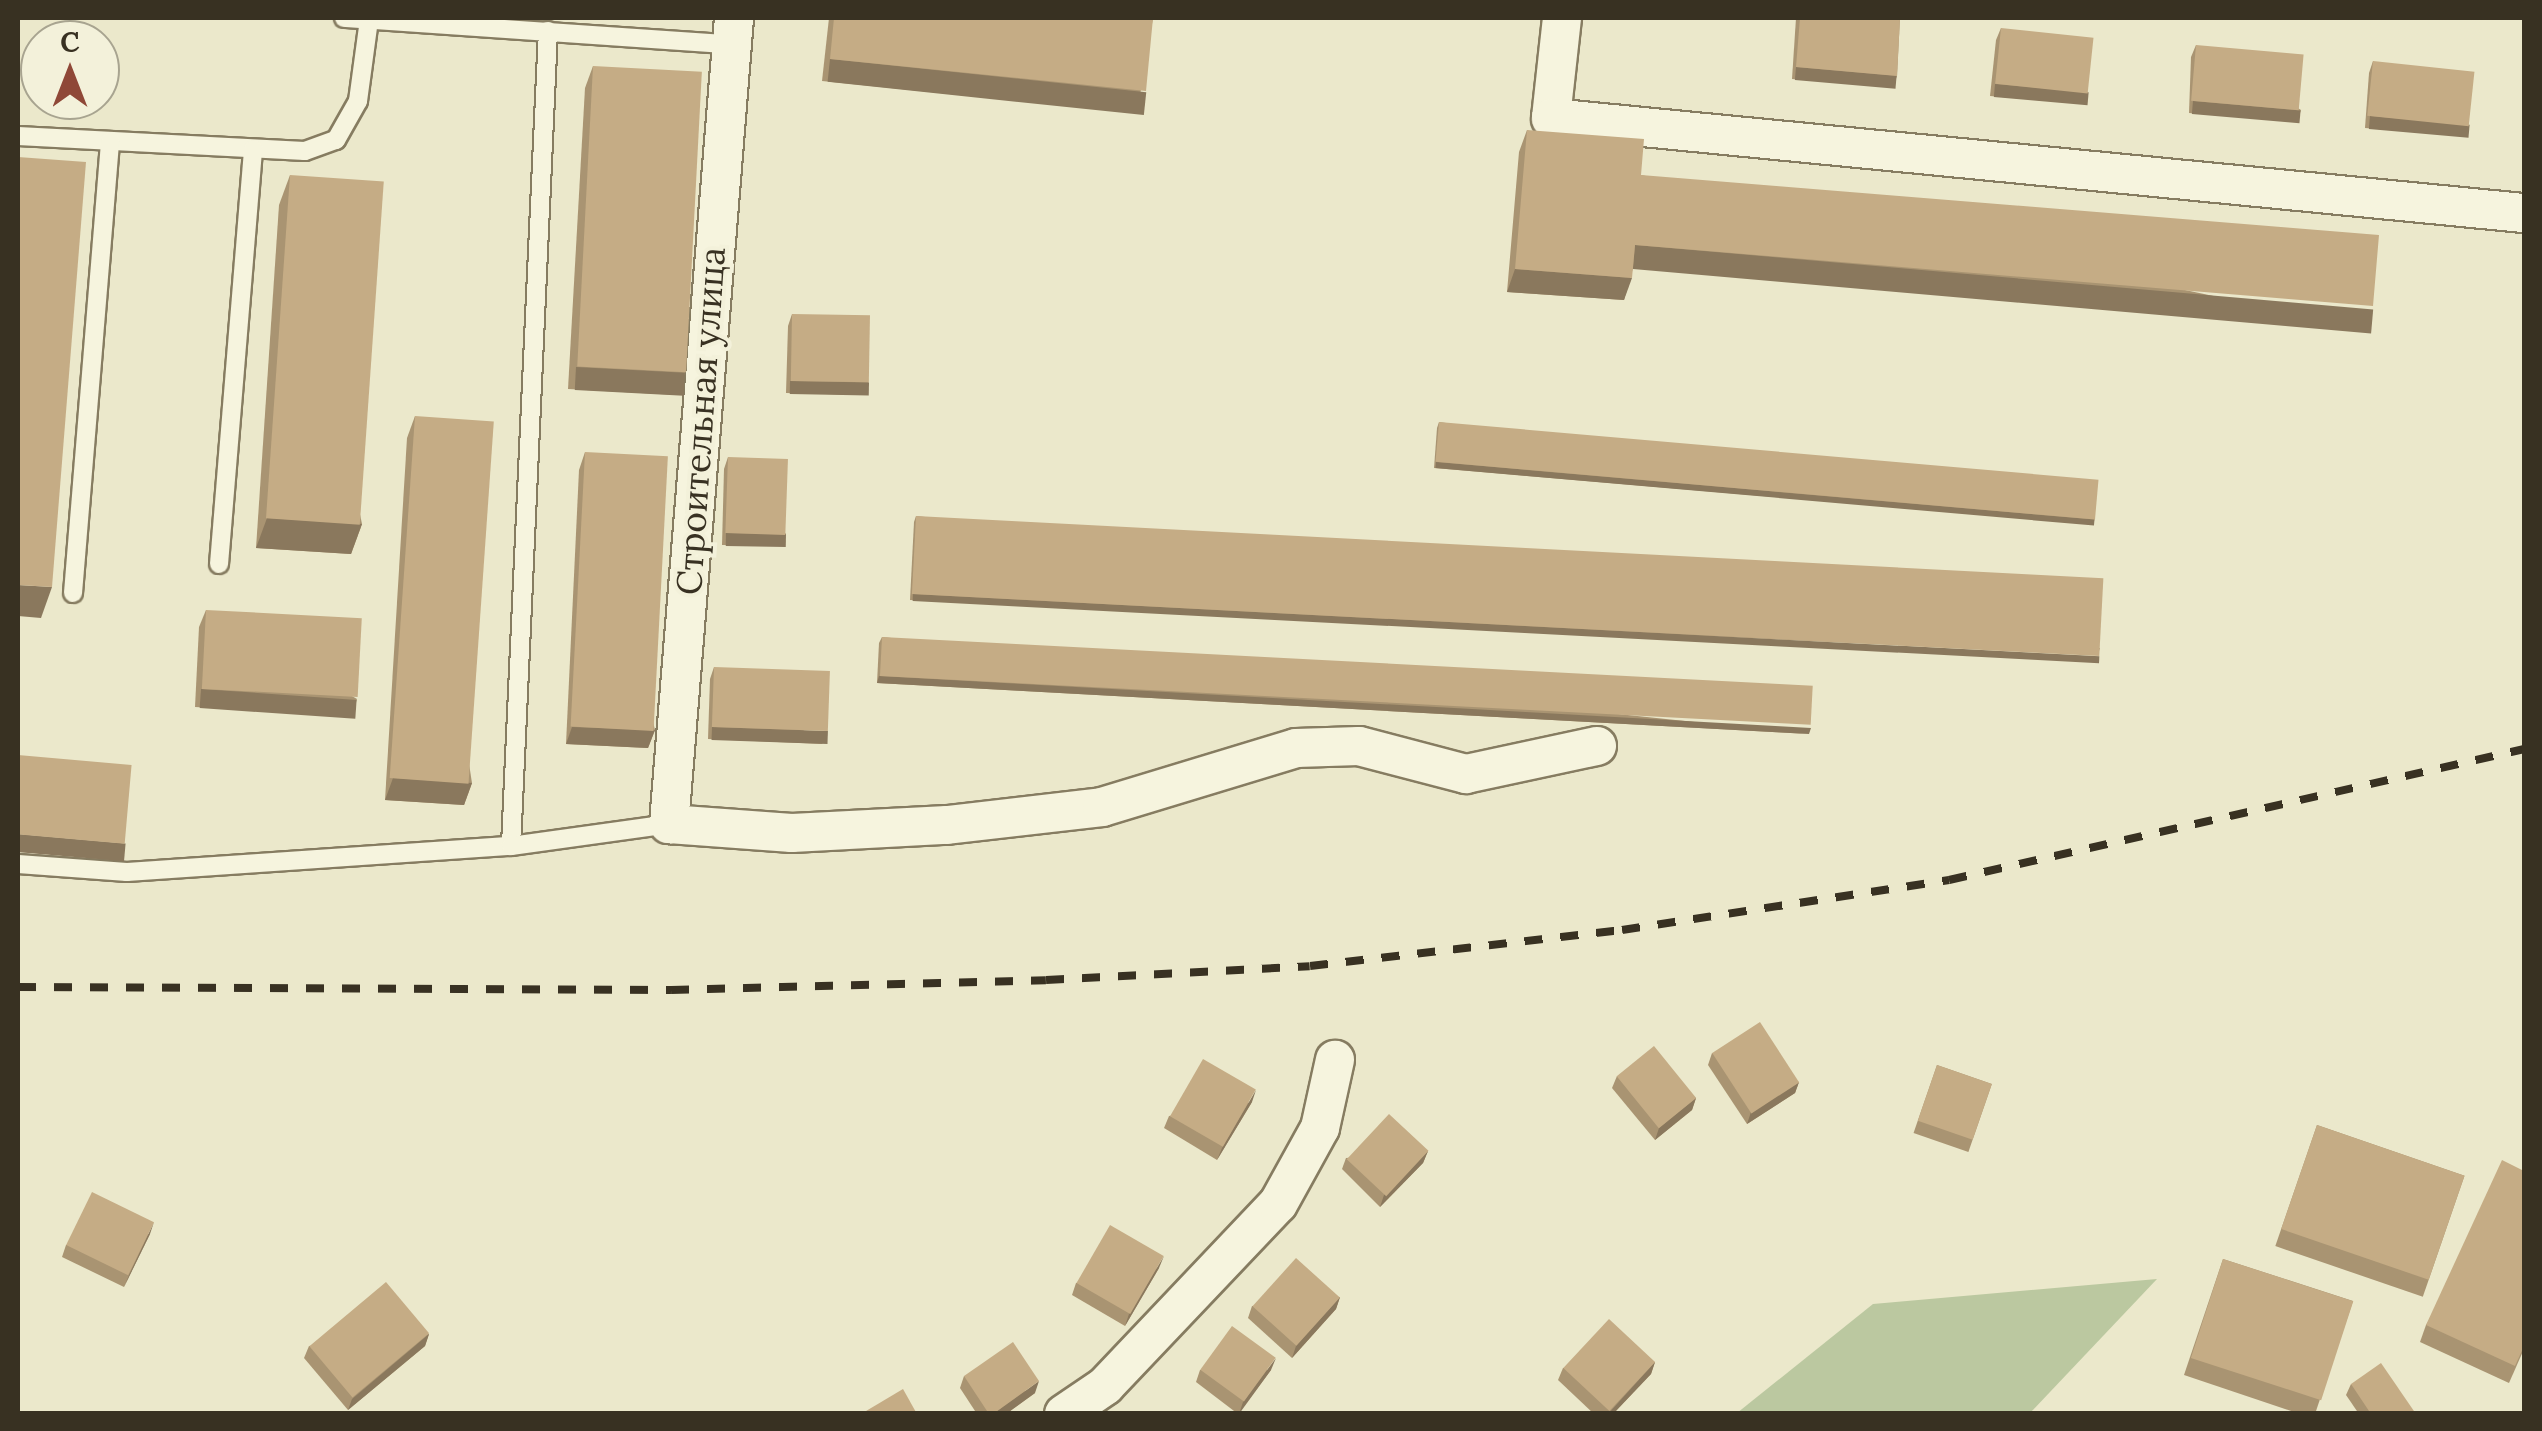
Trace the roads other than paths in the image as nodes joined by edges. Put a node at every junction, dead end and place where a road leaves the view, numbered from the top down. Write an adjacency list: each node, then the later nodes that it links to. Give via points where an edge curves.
1 (344, 18): 3 (lane)
2 (1562, 18): 9 (street, via 1551,118)
3 (368, 20): 4 (lane); 8 (lane, via 358,101 336,140 305,151)
4 (548, 31): 5 (lane); 14 (lane)
5 (732, 31): 13 (street, Строительная улица)
6 (18, 136): 7 (lane)
7 (110, 142): 8 (lane); 11 (lane)
8 (253, 149): 10 (lane)
9 (2524, 213)
10 (219, 564)
11 (73, 593)
12 (1597, 746): 13 (street, via 1466,774 1359,746 1296,748 1102,807 947,825 792,833)
13 (670, 824): 14 (lane)
14 (511, 846): 15 (lane, via 127,872)
15 (18, 864)
16 (1335, 1060): 17 (street, via 1320,1128 1278,1204 1105,1386)
17 (1064, 1414)

